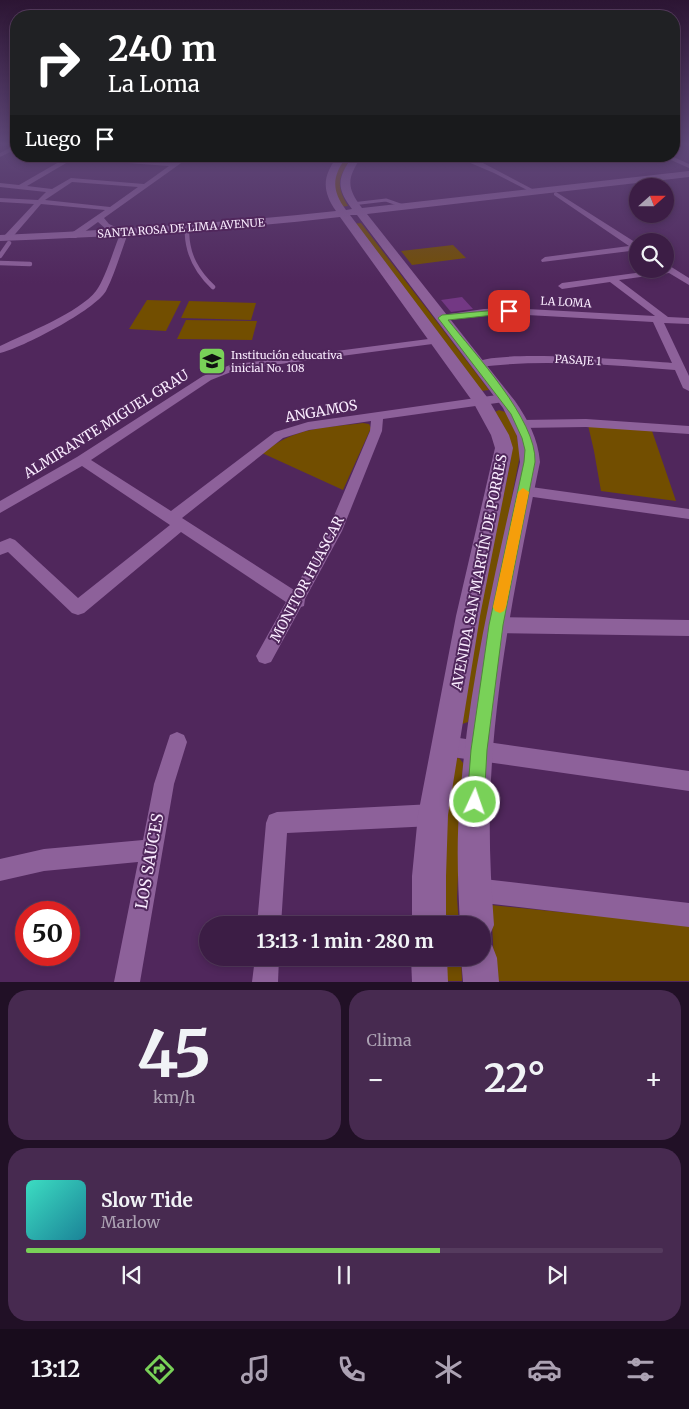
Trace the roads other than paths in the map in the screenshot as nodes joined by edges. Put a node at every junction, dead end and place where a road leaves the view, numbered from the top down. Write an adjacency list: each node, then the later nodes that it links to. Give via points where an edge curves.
1 (54, 191): 9 (street)
2 (137, 191): 10 (street)
3 (330, 191): 11 (main road, AVENIDA SAN MARTÍN DE PORRES, via 332,198)
4 (346, 191): 11 (main road, AVENIDA SAN MARTÍN DE PORRES)
5 (533, 191): 11 (main road, SANTA ROSA DE LIMA AVENUE)
6 (586, 191): 7 (main road, SANTA ROSA DE LIMA AVENUE)
7 (556, 194): 11 (main road, SANTA ROSA DE LIMA AVENUE); 17 (street)
8 (0, 200): 9 (street)
9 (40, 202): 10 (street); 16 (street)
10 (112, 209): 12 (street)
11 (351, 212): 13 (main road, SANTA ROSA DE LIMA AVENUE); 15 (main road, SANTA ROSA DE LIMA AVENUE); 29 (main road, AVENIDA SAN MARTÍN DE PORRES); 32 (main road, AVENIDA SAN MARTÍN DE PORRES)
12 (100, 217): 14 (street); 15 (street, via 105,226)
13 (188, 234): 15 (main road, SANTA ROSA DE LIMA AVENUE); 28 (lane, via 194,267)
14 (72, 236): 15 (main road, SANTA ROSA DE LIMA AVENUE); 16 (main road, SANTA ROSA DE LIMA AVENUE)
15 (124, 236): 16 (main road, SANTA ROSA DE LIMA AVENUE); 33 (street, via 101,291 90,302 53,326)
16 (4, 240): 19 (lane)
17 (629, 242)
18 (629, 248): 20 (street)
19 (0, 256)
20 (545, 260)
21 (0, 263): 22 (lane)
22 (30, 264)
23 (674, 272): 26 (street)
24 (629, 276): 25 (street)
25 (612, 279): 27 (street); 30 (street)
26 (689, 282)
27 (562, 286)
28 (213, 288)
29 (442, 318): 30 (street, LA LOMA, via 509,311); 34 (main road, AVENIDA SAN MARTÍN DE PORRES)
30 (662, 320): 31 (street, LA LOMA); 35 (street)
31 (689, 321)
32 (436, 341): 38 (main road, AVENIDA SAN MARTÍN DE PORRES); 42 (street, ALMIRANTE MIGUEL GRAU, via 234,367 206,378)
33 (0, 350)
34 (478, 364): 35 (street, PASAJE 1, via 542,358); 37 (main road, AVENIDA SAN MARTÍN DE PORRES)
35 (679, 367): 36 (street)
36 (689, 388)
37 (504, 398): 38 (street, ANGAMOS); 40 (main road, AVENIDA SAN MARTÍN DE PORRES)
38 (481, 401): 39 (street, ANGAMOS); 53 (main road, AVENIDA SAN MARTÍN DE PORRES, via 504,448 468,616)
39 (377, 417): 46 (street, ANGAMOS, via 308,426 278,435); 48 (street, MONITOR HUASCAR, via 376,431 335,531)
40 (521, 424): 41 (street, via 586,423); 43 (main road, AVENIDA SAN MARTÍN DE PORRES, via 530,450)
41 (689, 430)
42 (82, 460): 44 (street, ALMIRANTE MIGUEL GRAU); 46 (street)
43 (524, 491): 45 (street); 49 (main road, AVENIDA SAN MARTÍN DE PORRES)
44 (0, 508)
45 (689, 514)
46 (176, 521): 47 (street, ANGAMOS, via 78,608); 48 (street)
47 (5, 547)
48 (298, 601): 51 (street, MONITOR HUASCAR)
49 (496, 625): 50 (street); 54 (main road, AVENIDA SAN MARTÍN DE PORRES)
50 (689, 628)
51 (265, 656)
52 (177, 742): 57 (street, LOS SAUCES, via 164,784)
53 (445, 746): 54 (street); 56 (main road, AVENIDA SAN MARTÍN DE PORRES)
54 (479, 750): 55 (street); 59 (main road, AVENIDA SAN MARTÍN DE PORRES)
55 (689, 782)
56 (433, 815): 60 (street, via 277,823); 61 (main road, AVENIDA SAN MARTÍN DE PORRES)
57 (151, 850): 58 (street, via 44,860); 67 (street, LOS SAUCES)
58 (0, 870)
59 (475, 890): 62 (main road, AVENIDA SAN MARTÍN DE PORRES); 63 (street)
60 (270, 916)
61 (429, 916)
62 (476, 916)
63 (689, 916)
64 (266, 966): 68 (street)
65 (429, 966): 69 (main road)
66 (480, 966): 70 (main road)
67 (128, 982)
68 (265, 982)
69 (430, 982)
70 (481, 982)

